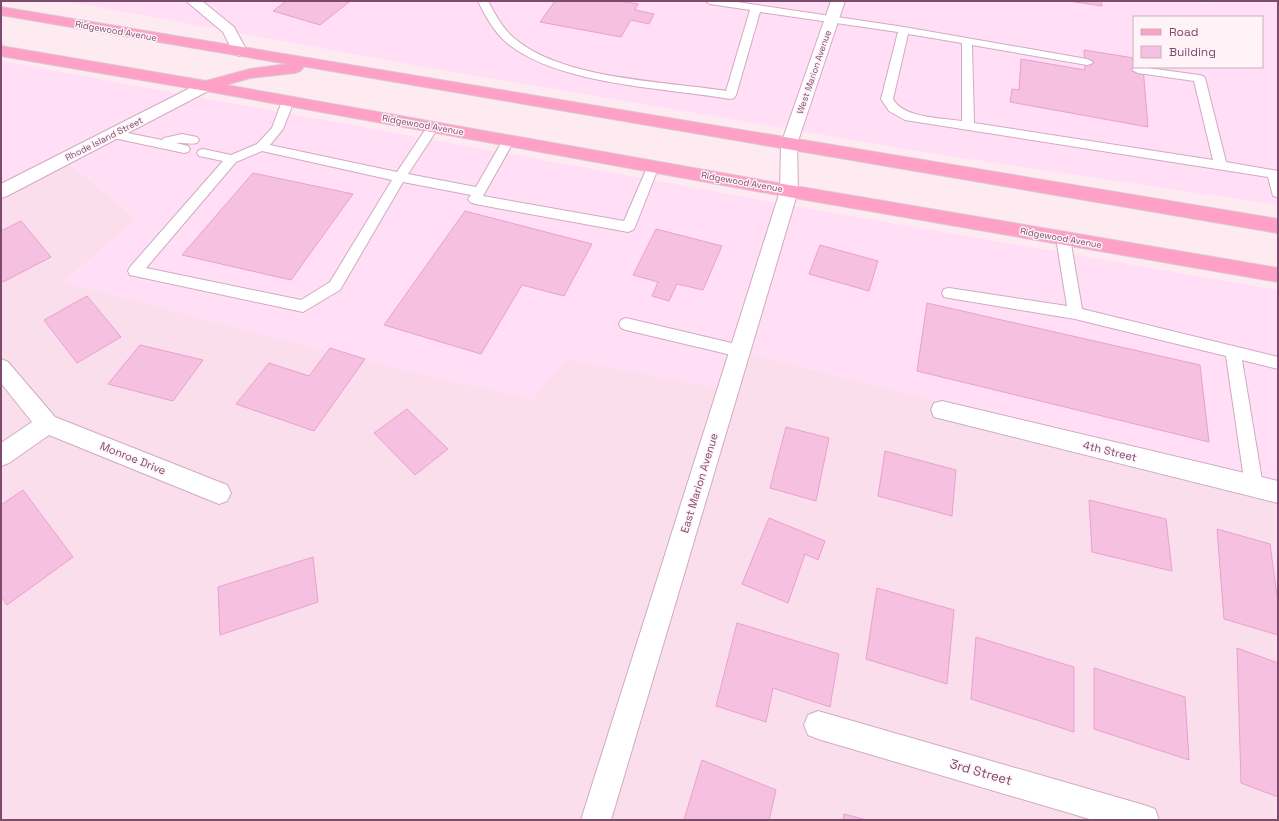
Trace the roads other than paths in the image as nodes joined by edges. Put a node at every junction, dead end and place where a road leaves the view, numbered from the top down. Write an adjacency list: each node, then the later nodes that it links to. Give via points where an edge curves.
1 (193, 1): 11 (street, via 229,30)
2 (483, 1): 5 (lane, via 511,40 554,64 595,75 730,94)
3 (710, 1): 5 (lane)
4 (838, 1): 7 (street, West Marion Avenue)
5 (756, 8): 7 (lane)
6 (1, 11): 11 (main road, Ridgewood Avenue)
7 (832, 18): 8 (lane); 24 (street, West Marion Avenue)
8 (904, 30): 9 (lane); 17 (lane, via 887,99 889,105 909,117)
9 (967, 41): 12 (lane); 17 (lane)
10 (1, 51): 15 (main road, Ridgewood Avenue)
11 (239, 51): 13 (main road, Ridgewood Avenue)
12 (1087, 62)
13 (326, 65): 15 (main road, Ridgewood Avenue, via 251,72); 24 (main road, Ridgewood Avenue)
14 (1138, 70): 30 (lane, via 1199,78)
15 (206, 86): 16 (main road, Ridgewood Avenue); 19 (street, Rhode Island Street)
16 (288, 101): 18 (main road, Ridgewood Avenue); 25 (lane, via 277,129)
17 (968, 126): 30 (lane)
18 (433, 127): 21 (main road, Ridgewood Avenue); 32 (lane)
19 (112, 134): 23 (lane); 34 (street, Rhode Island Street)
20 (193, 140): 23 (lane, via 182,138)
21 (508, 141): 29 (main road, Ridgewood Avenue); 35 (lane)
22 (212, 143): 28 (lane, via 216,144)
23 (159, 144): 26 (lane)
24 (789, 144): 33 (street, East Marion Avenue); 37 (main road, Ridgewood Avenue)
25 (261, 147): 28 (lane); 32 (lane)
26 (184, 149)
27 (203, 153): 28 (lane)
28 (228, 158): 32 (lane, via 135,271 303,306 336,286)
29 (653, 166): 33 (main road, Ridgewood Avenue); 35 (lane, via 628,227 475,199)
30 (1221, 166): 31 (lane)
31 (1276, 174): 36 (lane)
32 (400, 177): 35 (lane)
33 (789, 191): 38 (main road, Ridgewood Avenue); 43 (street, East Marion Avenue)
34 (1, 192)
35 (480, 192)
36 (1278, 193)
37 (1278, 226)
38 (1063, 238): 39 (main road, Ridgewood Avenue); 41 (lane)
39 (1278, 275)
40 (949, 293): 41 (lane)
41 (1075, 313): 44 (lane)
42 (626, 324): 43 (lane)
43 (740, 351): 54 (street, East Marion Avenue)
44 (1233, 352): 45 (lane); 50 (lane)
45 (1278, 363)
46 (1, 368): 48 (street, Monroe Drive)
47 (942, 410): 50 (street, 4th Street)
48 (47, 424): 49 (street); 51 (street, Monroe Drive)
49 (1, 456)
50 (1254, 486): 52 (street, 4th Street)
51 (218, 492)
52 (1278, 492)
53 (818, 725): 55 (street, 3rd Street)
54 (596, 820)
55 (1144, 820)

